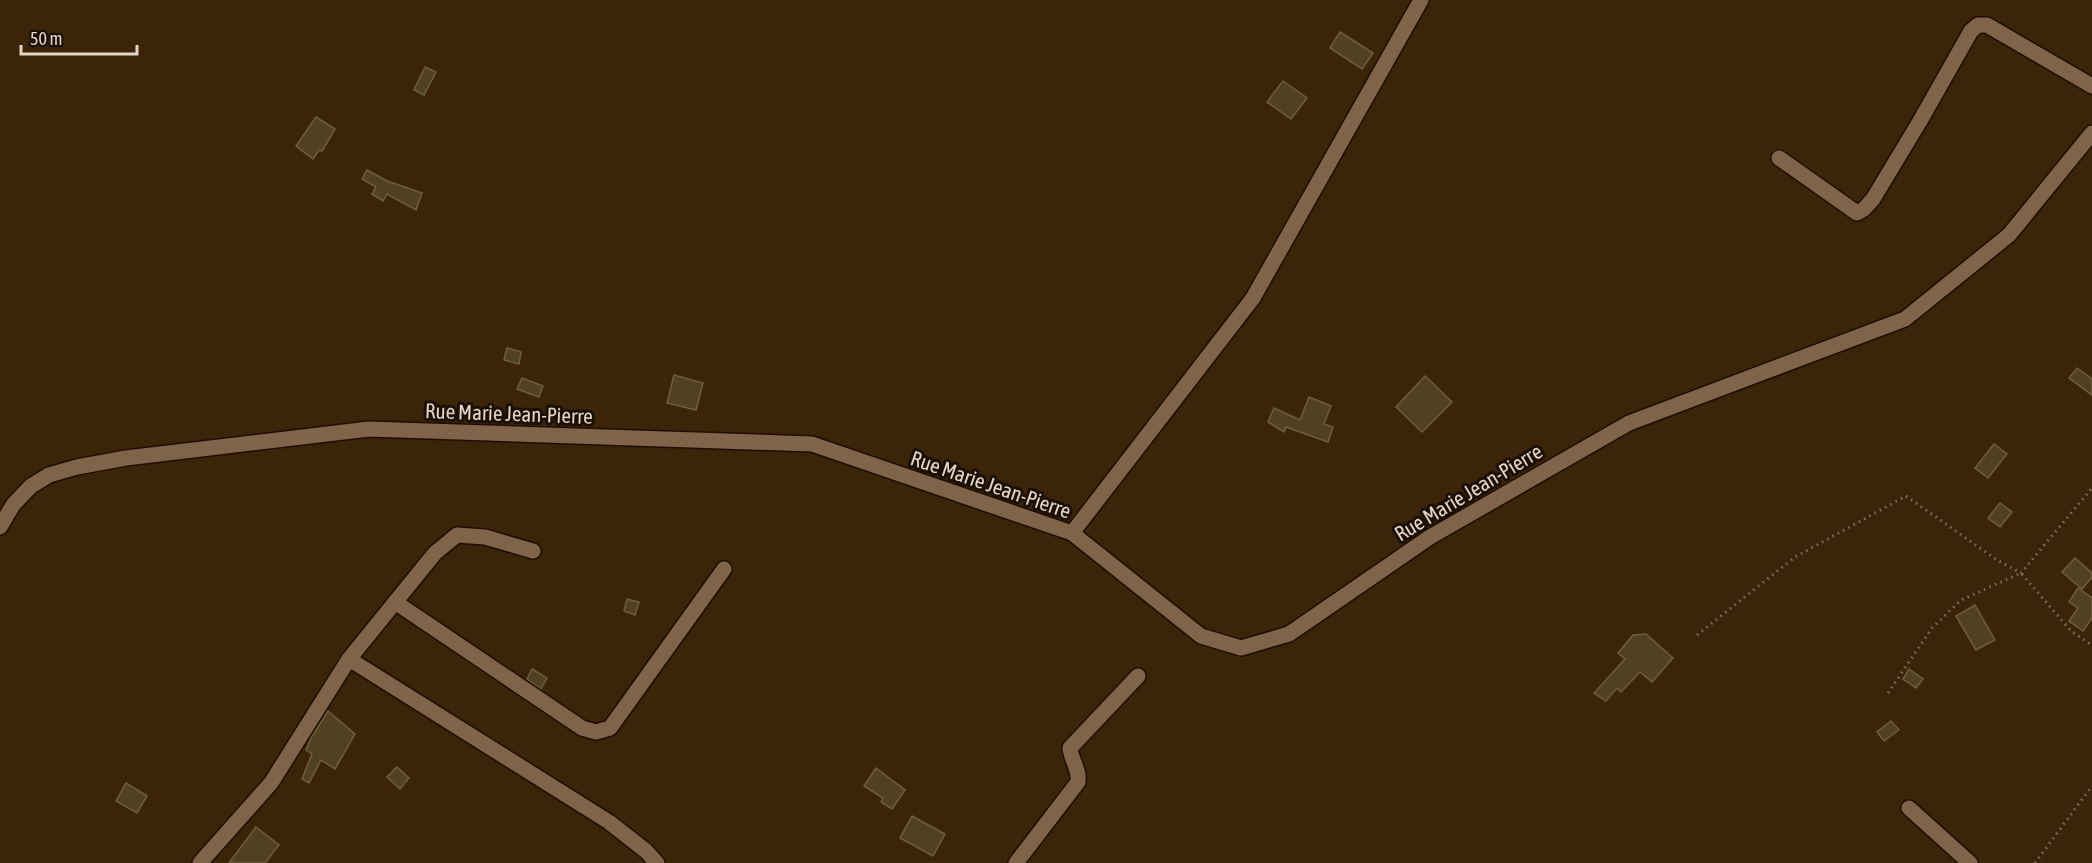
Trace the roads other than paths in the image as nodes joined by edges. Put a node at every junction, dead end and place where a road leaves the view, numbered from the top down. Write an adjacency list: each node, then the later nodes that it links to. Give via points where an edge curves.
1 (1421, 0): 6 (street, via 1253,298)
2 (2092, 86): 4 (street, via 1987,25 1978,25 1864,209 1857,213)
3 (2092, 133): 6 (street, Rue Marie Jean-Pierre, via 2008,236 1905,319 1629,423 1430,537 1289,634 1241,648 1201,636)
4 (1779, 158)
5 (0, 527): 6 (street, Rue Marie Jean-Pierre, via 31,486 77,467 369,429 812,444)
6 (1072, 533)
7 (533, 550): 9 (street, via 485,537 457,535 435,553)
8 (723, 568): 9 (street, via 610,728 597,732 582,728)
9 (395, 602): 10 (street)
10 (349, 659): 13 (street, via 271,783); 14 (street, via 609,822)
11 (1138, 676): 15 (street, via 1071,748 1080,775 1078,782)
12 (1910, 808): 16 (street)
13 (208, 861)
14 (657, 863)
15 (1016, 863)
16 (1970, 863)

